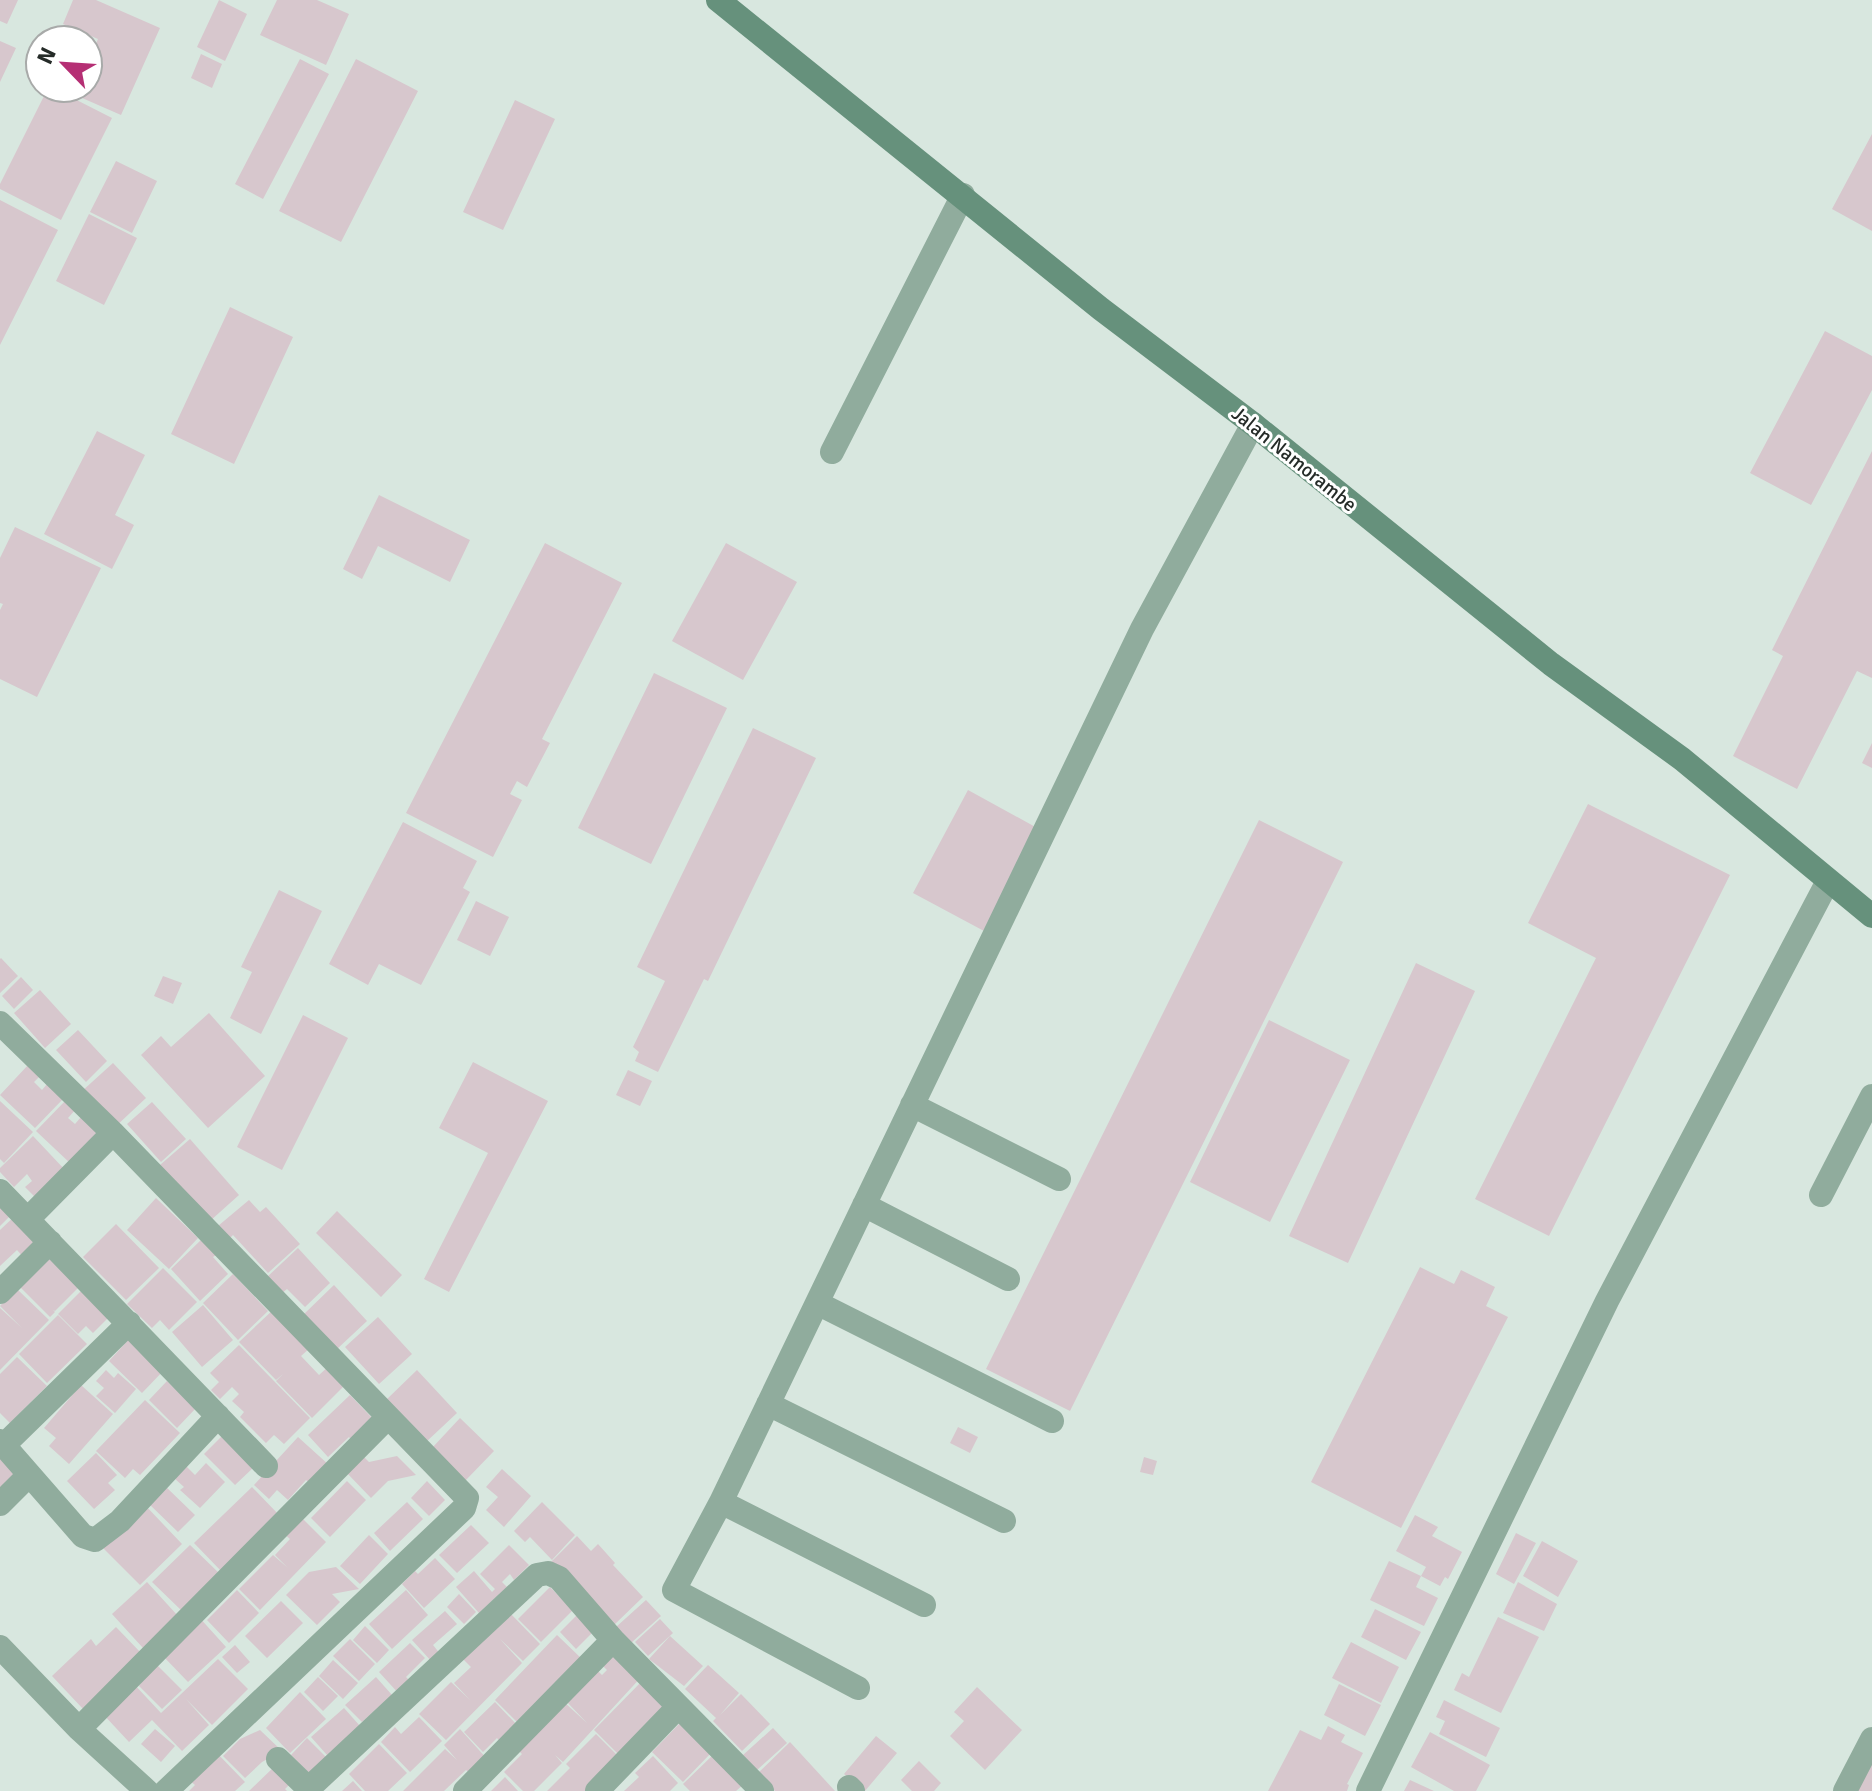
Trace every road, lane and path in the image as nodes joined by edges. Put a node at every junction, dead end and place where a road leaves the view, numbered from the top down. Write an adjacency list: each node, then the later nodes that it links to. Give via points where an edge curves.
1 (718, 0): 2 (main road, Jalan Namorambe)
2 (963, 195): 3 (main road, Jalan Namorambe); 4 (street)
3 (1253, 424): 5 (main road, Jalan Namorambe, via 1551,664 1682,759); 9 (street, via 1142,629)
4 (832, 452)
5 (1828, 881): 6 (main road, Jalan Namorambe); 45 (street, via 1607,1301)
6 (1872, 916)
7 (0, 1023): 10 (street)
8 (1872, 1096): 13 (street)
9 (912, 1105): 11 (street); 14 (street)
10 (113, 1133): 15 (street); 23 (street)
11 (1059, 1179)
12 (0, 1191): 15 (street)
13 (1821, 1195)
14 (864, 1205): 17 (street); 19 (street)
15 (29, 1218): 16 (street)
16 (50, 1242): 18 (street); 20 (street)
17 (1008, 1279)
18 (0, 1292)
19 (817, 1303): 21 (street); 24 (street)
20 (129, 1323): 22 (street); 25 (street)
21 (768, 1404): 28 (street); 30 (street)
22 (218, 1416): 26 (street); 27 (street, via 120,1521 95,1540 83,1536)
23 (388, 1417): 36 (street); 42 (street, via 465,1494 466,1505)
24 (1052, 1421)
25 (2, 1443): 27 (street)
26 (266, 1466)
27 (29, 1475): 29 (street)
28 (721, 1502): 31 (street); 34 (street, via 674,1590)
29 (0, 1504)
30 (1004, 1521)
31 (924, 1605)
32 (613, 1640): 35 (street); 40 (street, via 559,1578 537,1575); 43 (street)
33 (0, 1647): 36 (street)
34 (858, 1688)
35 (678, 1707): 39 (street); 44 (street)
36 (79, 1729): 41 (street)
37 (1872, 1739): 46 (street)
38 (278, 1759): 40 (street)
39 (752, 1788)
40 (310, 1790)
41 (147, 1791)
42 (166, 1791)
43 (465, 1791)
44 (597, 1791)
45 (1368, 1791)
46 (1845, 1791)

